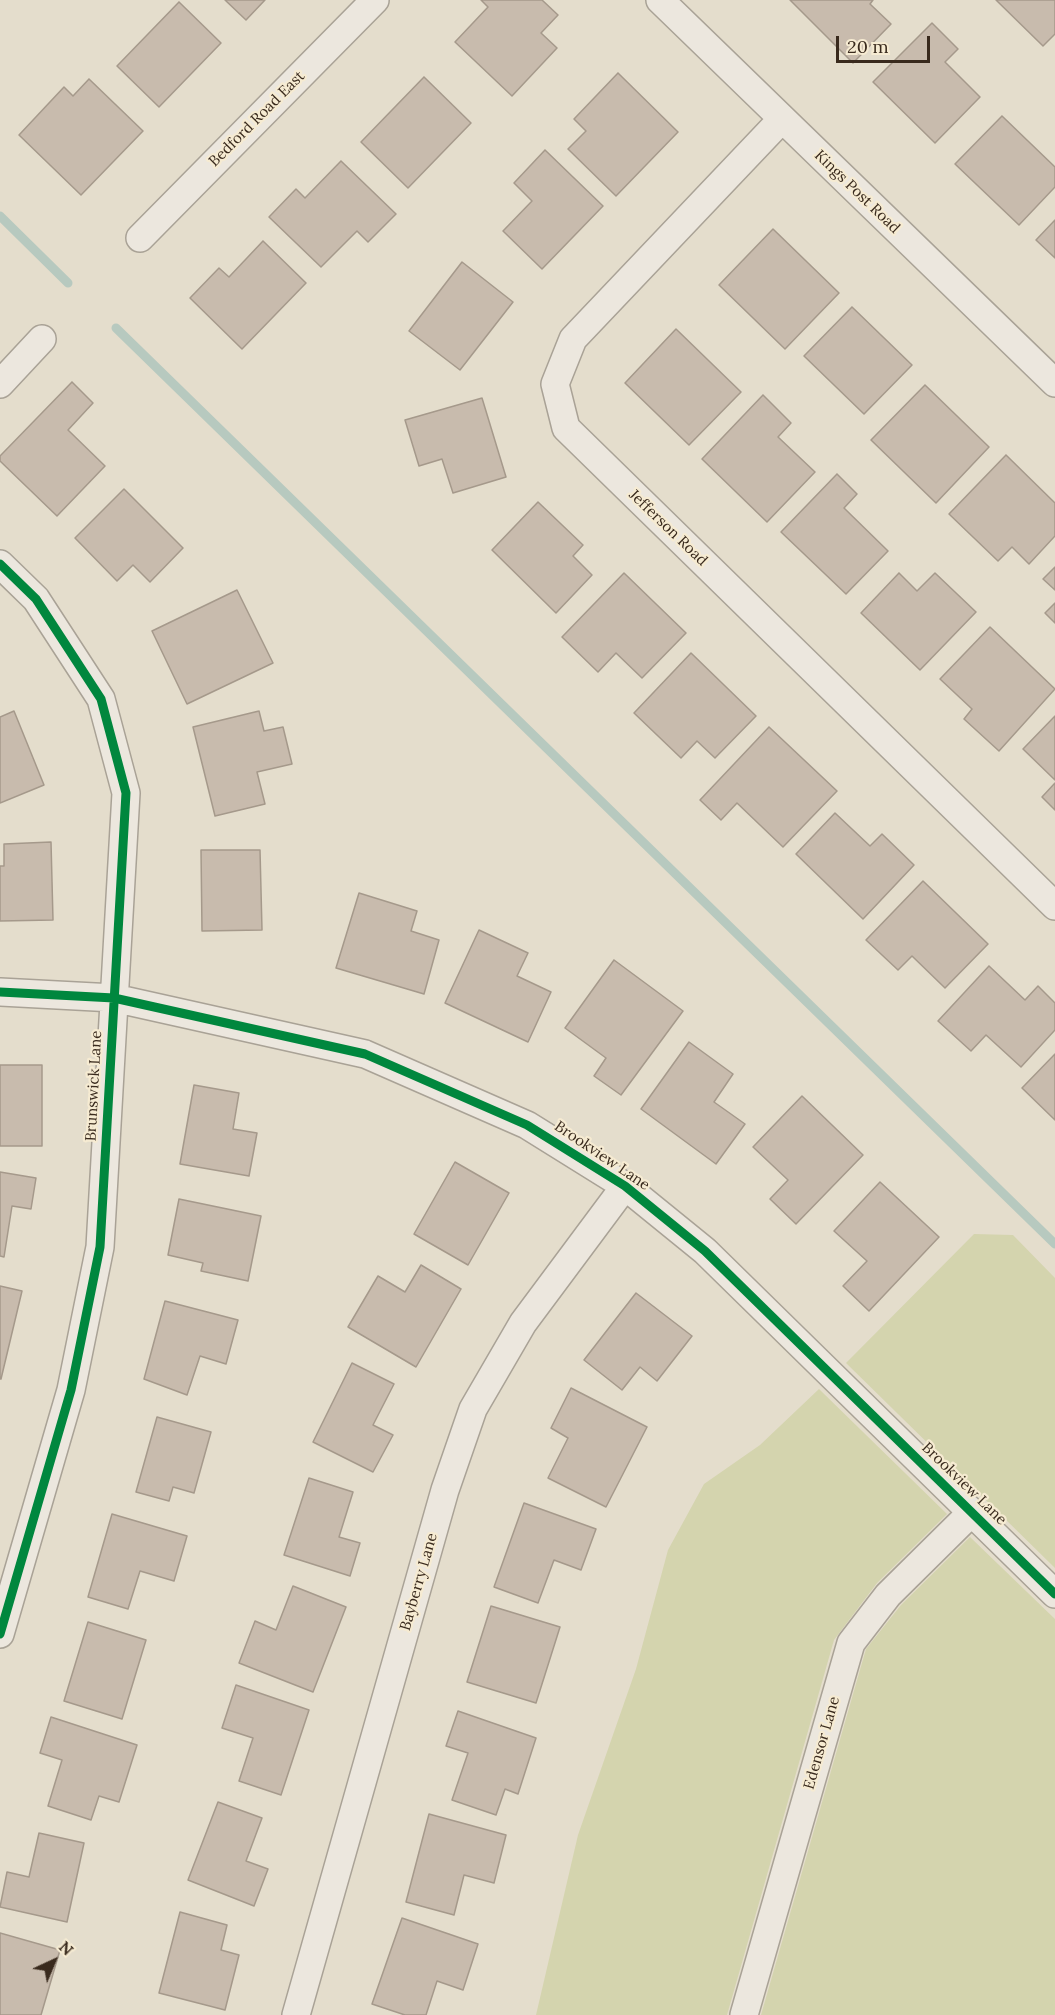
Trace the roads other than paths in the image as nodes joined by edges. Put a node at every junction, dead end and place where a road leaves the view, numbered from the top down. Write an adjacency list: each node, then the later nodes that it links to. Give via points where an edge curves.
1 (375, 0): 4 (street, Bedford Road East)
2 (660, 0): 3 (street, Kings Post Road)
3 (782, 119): 6 (street, Kings Post Road); 9 (street, Jefferson Road, via 573,339 555,384 566,428)
4 (140, 238)
5 (42, 339): 7 (street)
6 (1055, 382)
7 (0, 384)
8 (0, 564): 11 (street, Brunswick Lane, via 36,599 101,699 126,793)
9 (1055, 906)
10 (0, 992): 11 (street, Brookview Lane)
11 (114, 998): 12 (street, Brookview Lane, via 365,1054 527,1125); 15 (street, Brunswick Lane, via 100,1247 71,1390)
12 (625, 1186): 13 (street, Brookview Lane, via 705,1251); 16 (street, Bayberry Lane, via 523,1323 472,1409 445,1490)
13 (972, 1512): 14 (street, Brookview Lane); 17 (street, Edensor Lane, via 888,1595 851,1643)
14 (1055, 1594)
15 (0, 1634)
16 (296, 2015)
17 (744, 2015)

